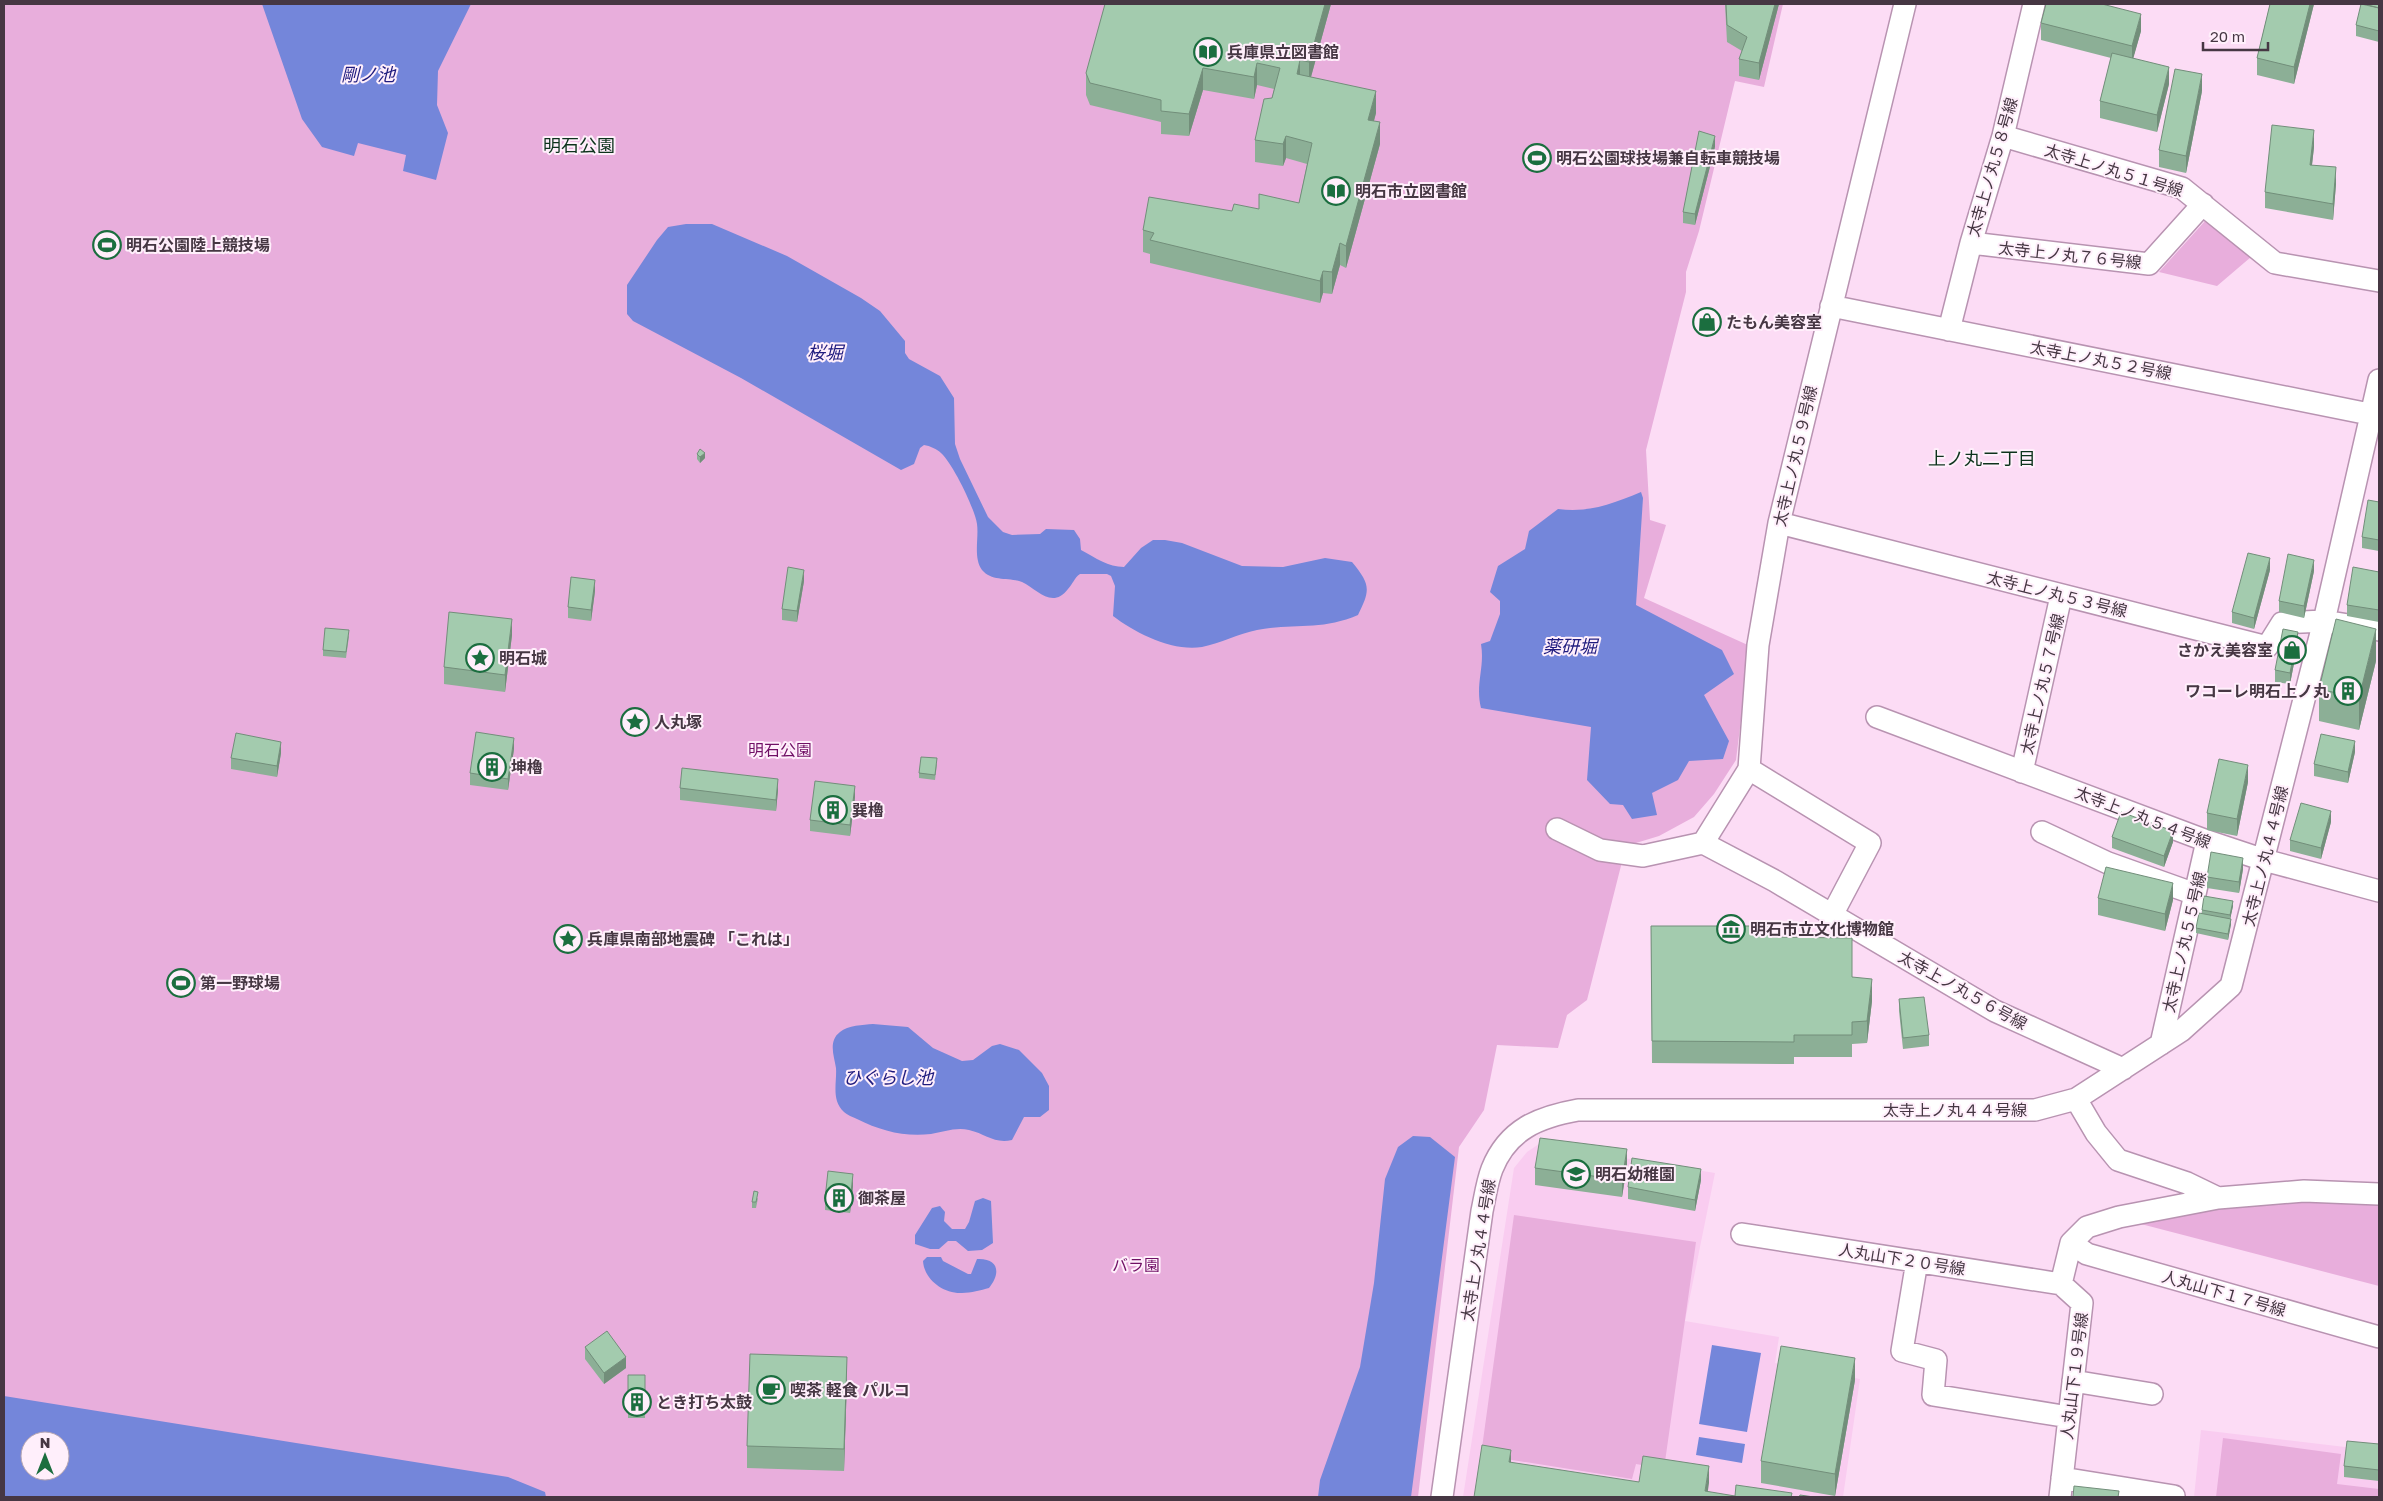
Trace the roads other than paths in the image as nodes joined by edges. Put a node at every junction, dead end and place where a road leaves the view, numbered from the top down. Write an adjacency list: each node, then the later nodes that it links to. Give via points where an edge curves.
1 (1905, 4): 7 (street, 太寺上ノ丸５９号線)
2 (2034, 4): 3 (street, 太寺上ノ丸５８号線)
3 (2003, 136): 4 (street, 太寺上ノ丸５１号線, via 2182,188); 5 (street, 太寺上ノ丸５８号線)
4 (2203, 204): 5 (street, 太寺上ノ丸７６号線, via 2149,264); 6 (street, 太寺上ノ丸５１号線, via 2275,262)
5 (1971, 243): 8 (street, 太寺上ノ丸５８号線)
6 (2379, 281)
7 (1831, 306): 8 (street, 太寺上ノ丸５２号線); 11 (street, 太寺上ノ丸５９号線)
8 (1949, 330): 10 (street, 太寺上ノ丸５２号線)
9 (2379, 380): 10 (street, 太寺上ノ丸４４号線)
10 (2375, 415): 13 (street, 太寺上ノ丸４４号線)
11 (1779, 523): 12 (street, 太寺上ノ丸５３号線); 16 (street, 太寺上ノ丸５９号線, via 1758,645)
12 (2061, 596): 13 (street, 太寺上ノ丸５３号線, via 2268,647 2282,623); 17 (street, 太寺上ノ丸５７号線)
13 (2324, 621): 14 (street); 22 (street, 太寺上ノ丸４４号線)
14 (2379, 630)
15 (1877, 717): 17 (street, 太寺上ノ丸５４号線)
16 (1750, 769): 21 (street, 太寺上ノ丸５９号線); 25 (street, via 1870,843)
17 (2022, 772): 20 (street, 太寺上ノ丸５４号線)
18 (1557, 829): 21 (street, via 1600,850 1643,856)
19 (2042, 832): 24 (street, via 2108,863)
20 (2207, 841): 22 (street, 太寺上ノ丸５４号線); 24 (street, 太寺上ノ丸５５号線)
21 (1703, 843): 25 (street, 太寺上ノ丸５６号線)
22 (2264, 860): 23 (street, 太寺上ノ丸５４号線); 26 (street, 太寺上ノ丸４４号線, via 2231,986 2181,1031)
23 (2379, 892)
24 (2195, 894): 26 (street, 太寺上ノ丸５５号線)
25 (1832, 915): 27 (street, 太寺上ノ丸５６号線, via 1995,1012)
26 (2161, 1044): 27 (street, 太寺上ノ丸４４号線)
27 (2123, 1068): 28 (street, 太寺上ノ丸４４号線)
28 (2076, 1099): 30 (street, via 2096,1133 2118,1160 2187,1183); 41 (street, 太寺上ノ丸４４号線, via 2035,1110 1578,1110 1546,1116 1524,1128 1506,1144 1492,1169 1482,1210)
29 (2379, 1194): 30 (street, via 2304,1191)
30 (2218, 1198): 32 (street, via 2119,1217 2087,1227)
31 (1742, 1234): 33 (street, 人丸山下２０号線)
32 (2071, 1243): 34 (street); 35 (street, 人丸山下１７号線, via 2087,1254)
33 (1917, 1262): 34 (street, 人丸山下２０号線); 38 (street, via 1902,1351 1936,1360 1933,1396)
34 (2061, 1284): 36 (street, 人丸山下１９号線, via 2082,1303)
35 (2379, 1337)
36 (2073, 1381): 37 (street); 38 (street, 人丸山下１９号線)
37 (2152, 1394)
38 (2069, 1417): 39 (street, 人丸山下１９号線)
39 (2061, 1488): 40 (street)
40 (2174, 1496)
41 (1442, 1497)

